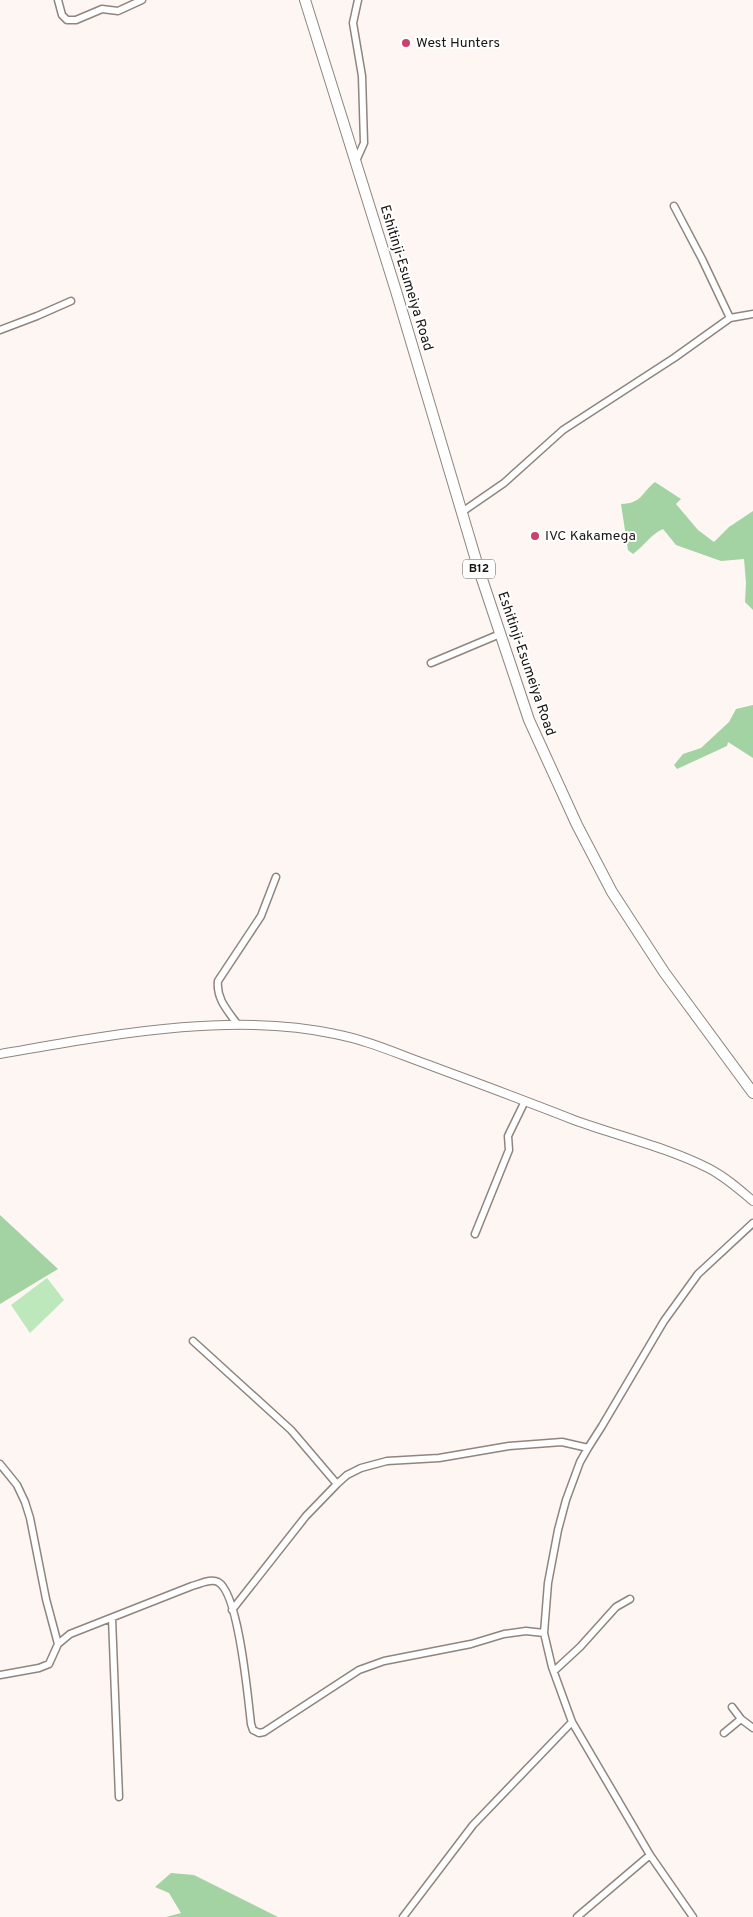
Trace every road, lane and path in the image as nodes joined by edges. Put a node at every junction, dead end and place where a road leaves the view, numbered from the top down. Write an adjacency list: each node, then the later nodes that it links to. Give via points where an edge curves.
1 (58, 0): 2 (street, via 62,15 67,20 76,20 102,9 118,11)
2 (142, 0)
3 (305, 0): 5 (highway, Eshitinji-Esumeiya Road / B12)
4 (358, 0): 5 (street, via 354,23 362,76 364,143)
5 (355, 162): 11 (highway, Eshitinji-Esumeiya Road / B12)
6 (674, 206): 9 (street)
7 (71, 301): 10 (street)
8 (753, 314): 9 (street)
9 (730, 318): 11 (street, via 562,430 504,484)
10 (0, 330)
11 (462, 512): 12 (highway, Eshitinji-Esumeiya Road / B12)
12 (500, 634): 13 (street); 17 (highway, Eshitinji-Esumeiya Road / B12, via 529,720 612,892 664,972)
13 (431, 663)
14 (276, 877): 15 (street, via 261,916 218,981 221,1000)
15 (238, 1025): 16 (street, via 97,1037); 18 (street, via 280,1026 336,1034)
16 (0, 1054)
17 (753, 1093)
18 (525, 1101): 19 (street, via 679,1155 710,1169); 21 (street, via 508,1136 509,1150)
19 (753, 1201)
20 (753, 1223): 23 (street, via 692,1282 664,1321)
21 (475, 1234)
22 (193, 1341): 25 (street, via 292,1430)
23 (588, 1448): 25 (street, via 562,1442 387,1462 360,1468); 29 (street, via 566,1500 558,1530 548,1583)
24 (0, 1464): 30 (street, via 17,1485 25,1502)
25 (337, 1484): 27 (street, via 306,1516)
26 (630, 1598): 31 (street, via 616,1607)
27 (232, 1610): 28 (street, via 225,1588 212,1580); 29 (street, via 241,1636 251,1724 259,1734 359,1670 384,1661 471,1644 504,1634)
28 (112, 1618): 30 (street, via 70,1634); 38 (street)
29 (544, 1633): 31 (street)
30 (58, 1644): 32 (street, via 49,1664)
31 (554, 1671): 35 (street)
32 (0, 1675)
33 (732, 1707): 34 (street)
34 (742, 1719): 36 (street); 37 (street)
35 (572, 1722): 39 (street); 40 (street, via 473,1825)
36 (753, 1728)
37 (724, 1733)
38 (119, 1797)
39 (650, 1855): 41 (street); 42 (street)
40 (403, 1917)
41 (577, 1917)
42 (693, 1917)

